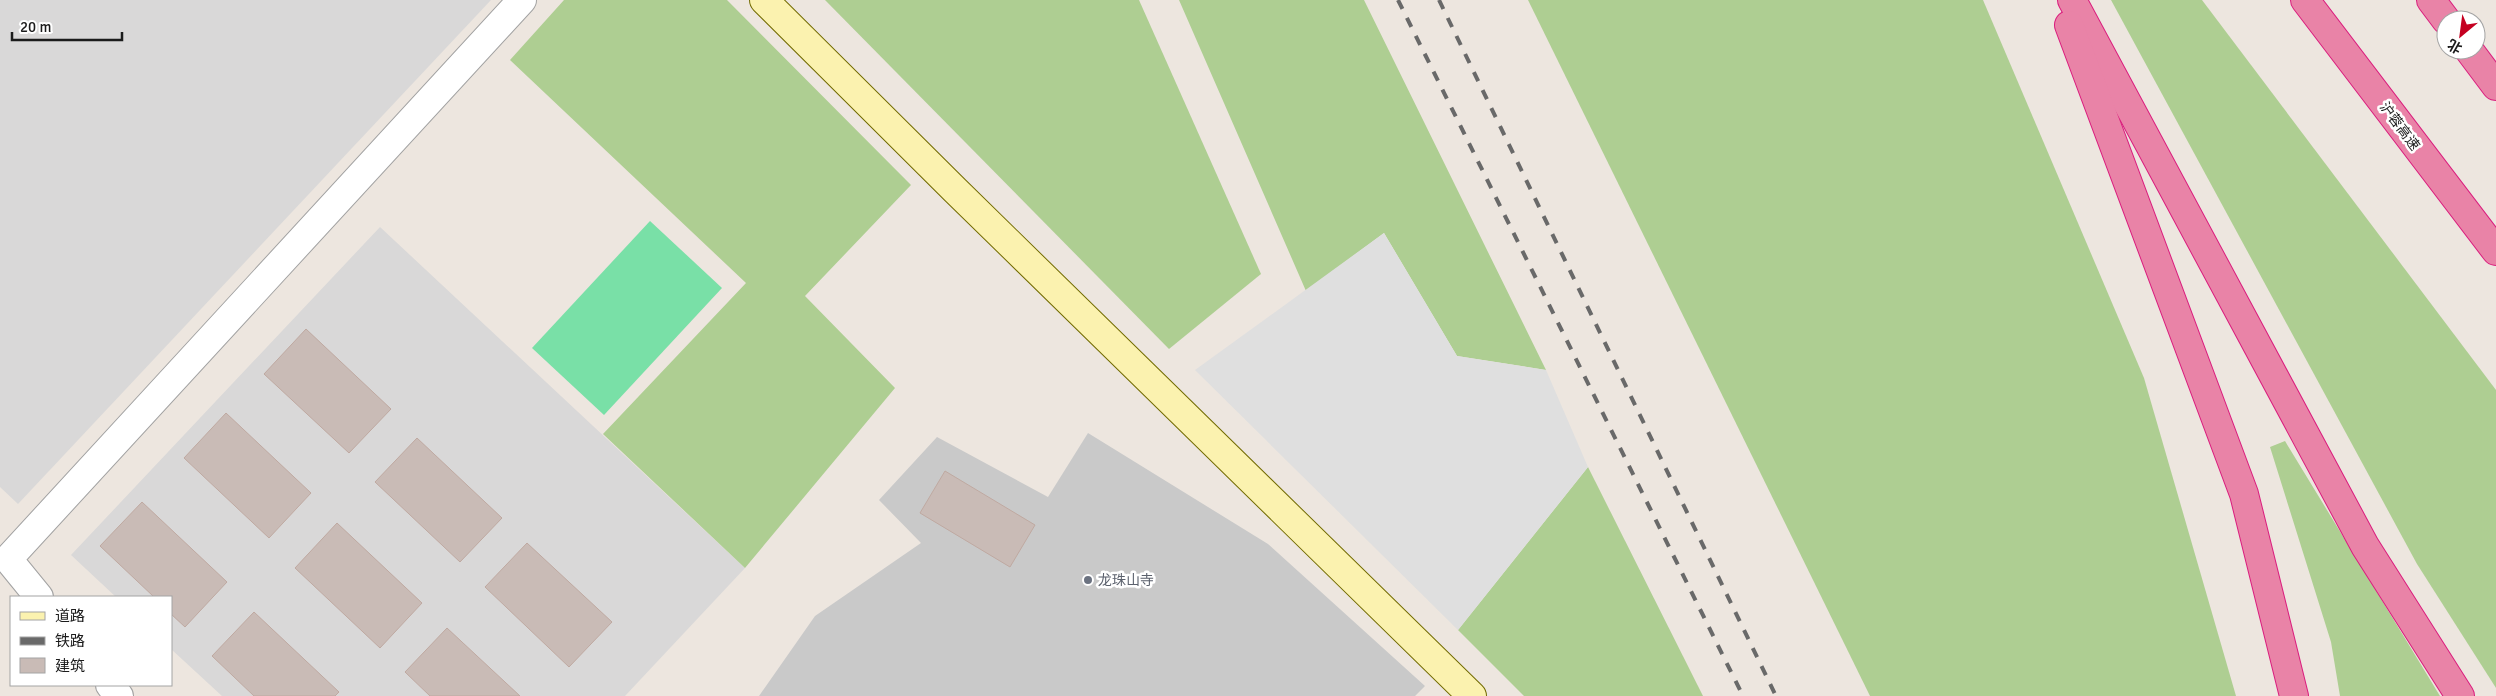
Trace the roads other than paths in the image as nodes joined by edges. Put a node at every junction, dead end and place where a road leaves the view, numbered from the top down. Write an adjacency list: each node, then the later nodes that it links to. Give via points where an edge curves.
1 (522, 0): 9 (street, via 8,559)
2 (764, 0): 12 (street)
3 (2060, 0): 13 (highway, via 2244,494)
4 (2072, 0): 14 (highway, via 2365,546)
5 (2305, 0): 8 (highway, 沪蓉高速)
6 (2476, 60): 7 (highway)
7 (2496, 86)
8 (2496, 251)
9 (38, 596)
10 (111, 686): 11 (street)
11 (119, 696)
12 (1472, 696)
13 (2294, 696)
14 (2460, 696)

